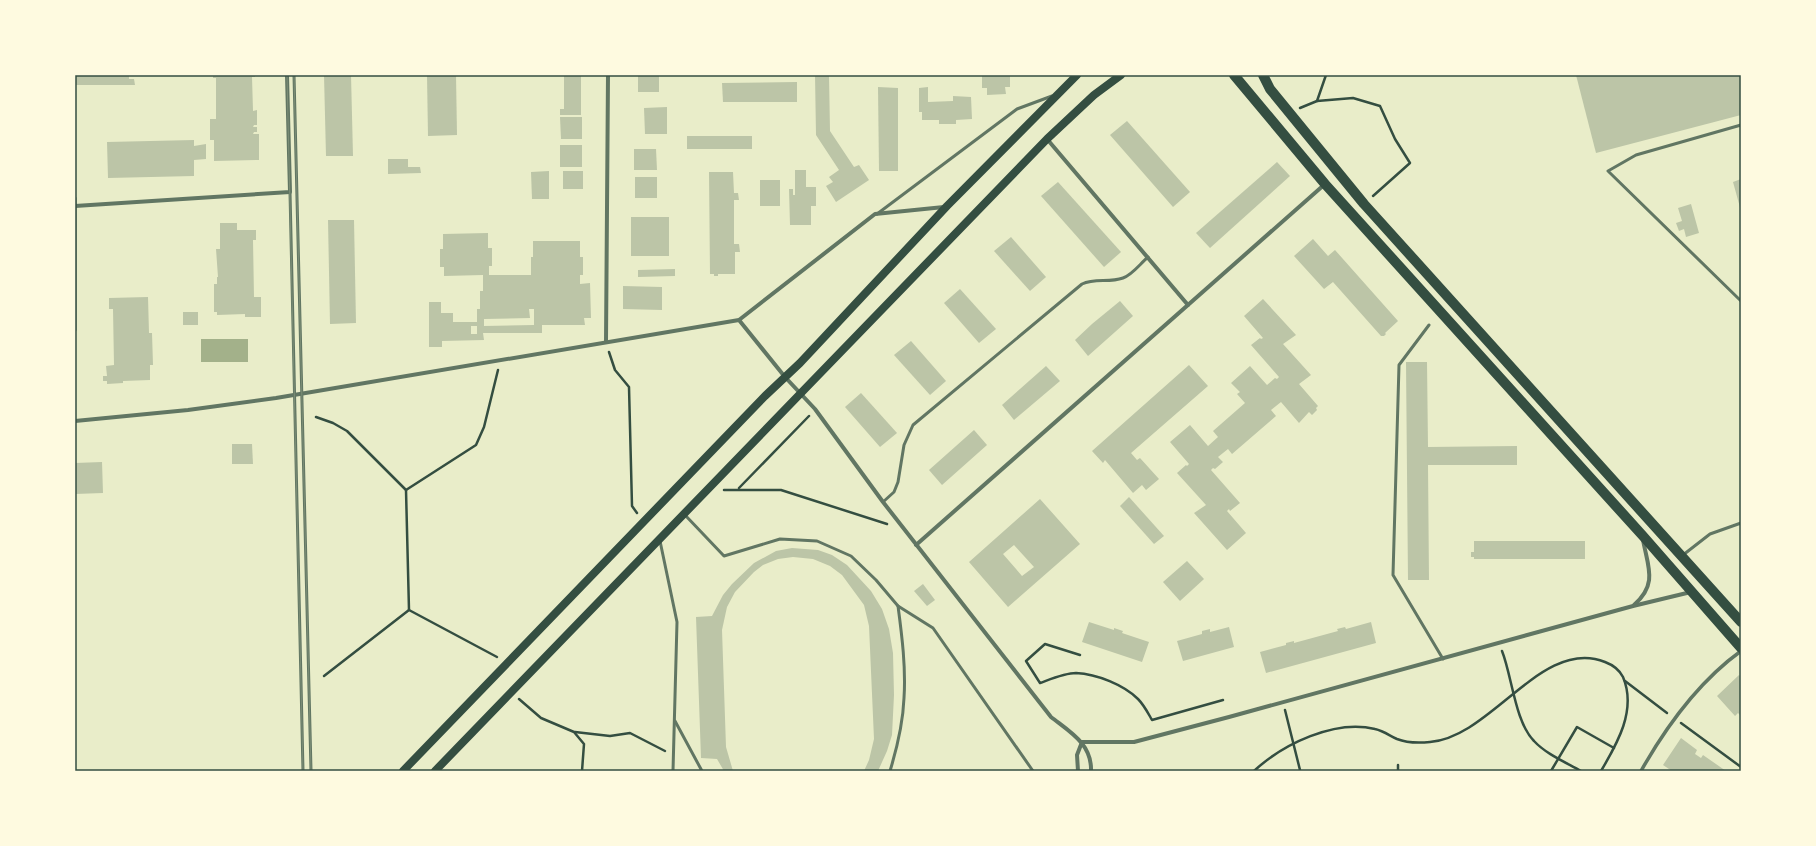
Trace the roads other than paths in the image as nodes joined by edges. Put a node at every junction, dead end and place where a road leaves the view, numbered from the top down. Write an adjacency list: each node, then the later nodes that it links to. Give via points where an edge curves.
1 (287, 75): 12 (street)
2 (294, 75): 26 (lane)
3 (608, 75): 23 (street)
4 (1077, 75): 8 (main road)
5 (1121, 75): 10 (main road, via 1094,95)
6 (1234, 75): 11 (main road)
7 (1263, 75): 35 (main road, via 1288,113 1364,204)
8 (1059, 93): 15 (main road); 16 (lane, via 1017,109)
9 (1741, 125): 18 (lane, via 1636,155 1608,171)
10 (1047, 139): 17 (street); 25 (main road)
11 (1325, 184): 19 (street); 32 (main road)
12 (290, 192): 14 (street); 27 (lane)
13 (75, 198): 14 (lane)
14 (75, 206): 22 (lane)
15 (947, 206): 16 (street); 24 (main road)
16 (875, 214): 20 (street)
17 (1148, 258): 19 (street); 29 (lane, via 1123,278 1082,284 914,425 904,445 894,492)
18 (1741, 301)
19 (1188, 305): 34 (street)
20 (739, 320): 23 (street); 24 (street)
21 (1429, 325): 41 (lane, via 1399,365 1393,575)
22 (75, 330)
23 (606, 342): 26 (street)
24 (785, 377): 25 (street); 46 (main road)
25 (802, 393): 29 (street); 30 (main road)
26 (302, 394): 27 (street); 45 (lane)
27 (295, 395): 28 (street, via 188,410); 44 (lane)
28 (75, 421)
29 (883, 502): 34 (street)
30 (684, 514): 33 (main road); 37 (lane, via 724,556 780,539 817,541 851,556)
31 (1741, 523): 35 (lane, via 1710,534)
32 (1642, 536): 36 (main road); 38 (street, via 1650,575 1645,593)
33 (660, 539): 42 (lane, via 677,622); 47 (main road)
34 (916, 544): 43 (street, via 1051,717)
35 (1682, 556): 39 (main road)
36 (1692, 592): 38 (street); 40 (main road)
37 (898, 606): 50 (lane, via 902,636 904,698 897,746); 51 (lane, via 933,628)
38 (1633, 606): 41 (street)
39 (1741, 622)
40 (1741, 649): 54 (street, via 1707,680 1675,718)
41 (1443, 659): 43 (street, via 1134,742)
42 (674, 720): 48 (lane); 49 (lane)
43 (1082, 742): 52 (street, via 1077,755); 53 (street, via 1088,750)
44 (303, 771)
45 (311, 771)
46 (403, 771)
47 (435, 771)
48 (673, 771)
49 (702, 771)
50 (890, 771)
51 (1033, 771)
52 (1078, 771)
53 (1091, 771)
54 (1641, 771)

